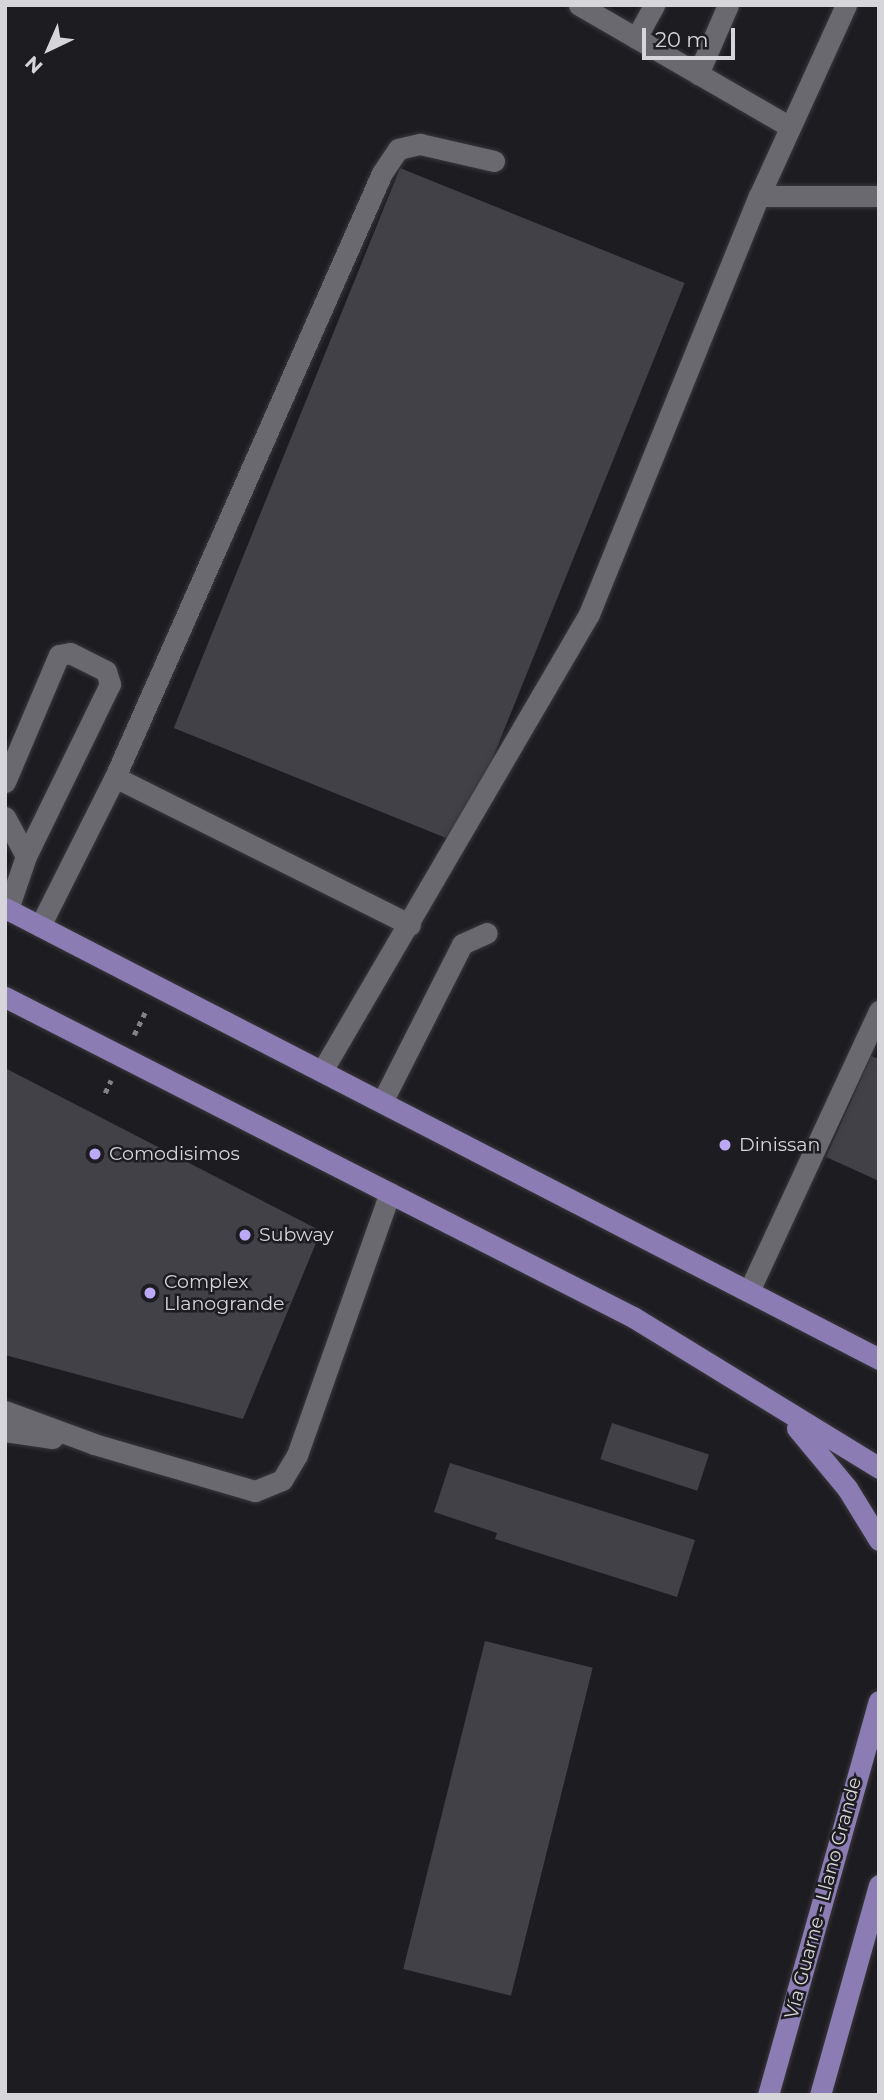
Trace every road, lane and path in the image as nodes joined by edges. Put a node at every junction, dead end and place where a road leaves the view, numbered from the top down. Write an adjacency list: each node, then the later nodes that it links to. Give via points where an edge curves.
1 (579, 5): 5 (street)
2 (654, 5): 5 (street)
3 (728, 5): 6 (street)
4 (846, 5): 7 (street)
5 (636, 38): 6 (street)
6 (698, 74): 7 (street)
7 (789, 126): 9 (street)
8 (494, 161): 11 (street, via 420,144 398,149 382,173)
9 (759, 196): 10 (street); 16 (street, via 589,614)
10 (879, 197)
11 (115, 777): 16 (street); 17 (street)
12 (5, 782): 14 (street, via 59,655 70,653 106,671 110,684)
13 (5, 817): 14 (street)
14 (26, 856): 15 (street)
15 (7, 909): 17 (main road)
16 (410, 925): 21 (street)
17 (40, 926): 21 (main road)
18 (487, 933): 22 (street, via 462,944)
19 (5, 997): 23 (main road)
20 (879, 1011): 24 (street)
21 (322, 1071): 22 (main road)
22 (382, 1102): 24 (main road)
23 (390, 1193): 26 (main road, via 633,1317); 29 (street, via 297,1455 282,1480 255,1491)
24 (749, 1290): 25 (main road)
25 (879, 1359)
26 (778, 1409): 30 (main road); 31 (main road, via 847,1488)
27 (5, 1411): 29 (street)
28 (5, 1431): 29 (street)
29 (94, 1444)
30 (879, 1468)
31 (879, 1540)
32 (879, 1701): 34 (main road, Vía Guarne - Llano Grande)
33 (879, 1885): 35 (main road)
34 (768, 2095)
35 (820, 2095)

